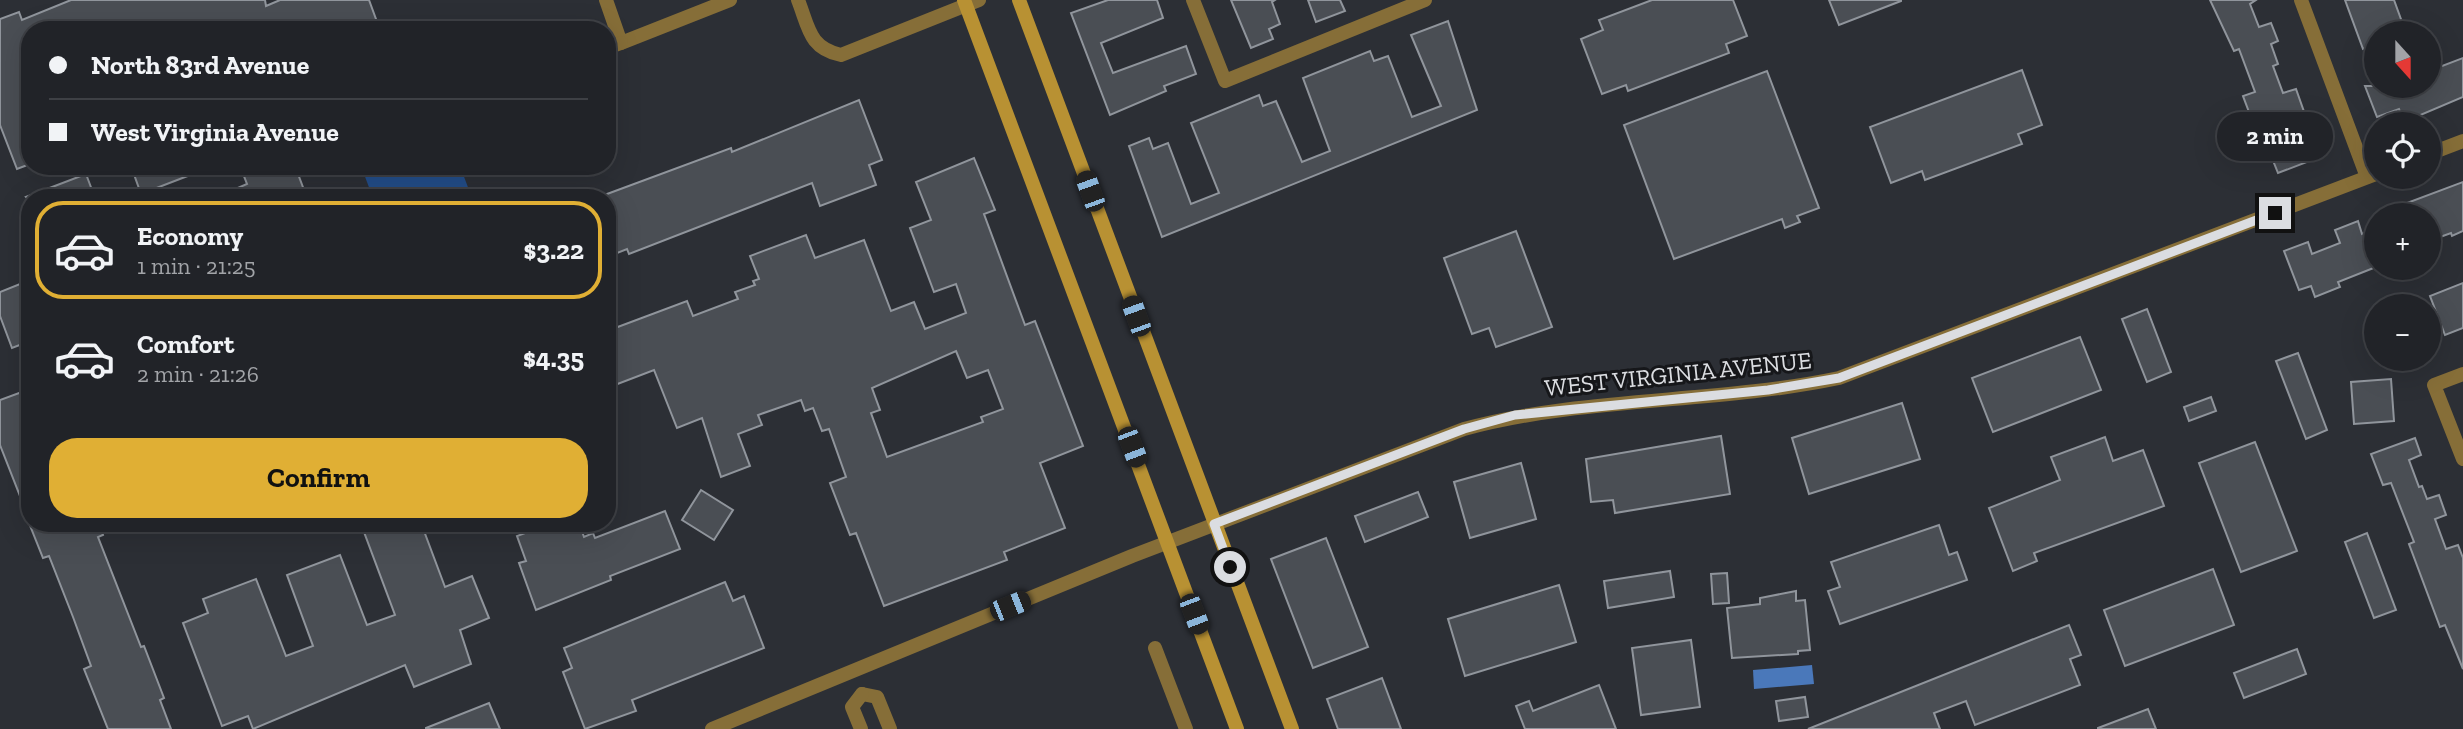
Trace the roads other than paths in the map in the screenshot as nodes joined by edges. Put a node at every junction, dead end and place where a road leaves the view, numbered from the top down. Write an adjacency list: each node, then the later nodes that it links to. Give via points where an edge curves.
1 (606, 0): 9 (street)
2 (730, 0): 11 (street)
3 (798, 0): 8 (street, via 812,37 824,51 841,55)
4 (1019, 0): 19 (main road)
5 (1193, 0): 6 (street, via 1224,81)
6 (1425, 0)
7 (2301, 0): 15 (street)
8 (970, 2): 20 (main road)
9 (613, 21)
10 (616, 29): 11 (street)
11 (621, 43): 12 (street)
12 (616, 45)
13 (2463, 141): 14 (street)
14 (2441, 149)
15 (2364, 155)
16 (2364, 178): 19 (street, WEST VIRGINIA AVENUE, via 1839,378 1768,390 1515,415 1464,429)
17 (2463, 374): 18 (street, via 2434,386)
18 (2463, 459)
19 (1214, 524): 20 (street, WEST VIRGINIA AVENUE); 29 (main road)
20 (1167, 542): 22 (street, WEST VIRGINIA AVENUE); 28 (main road)
21 (1156, 649): 27 (street)
22 (852, 671): 23 (street); 24 (street, WEST VIRGINIA AVENUE)
23 (862, 694): 25 (street, via 852,707); 26 (street, via 877,697)
24 (712, 729)
25 (861, 729)
26 (890, 729)
27 (1186, 729)
28 (1237, 729)
29 (1292, 729)

